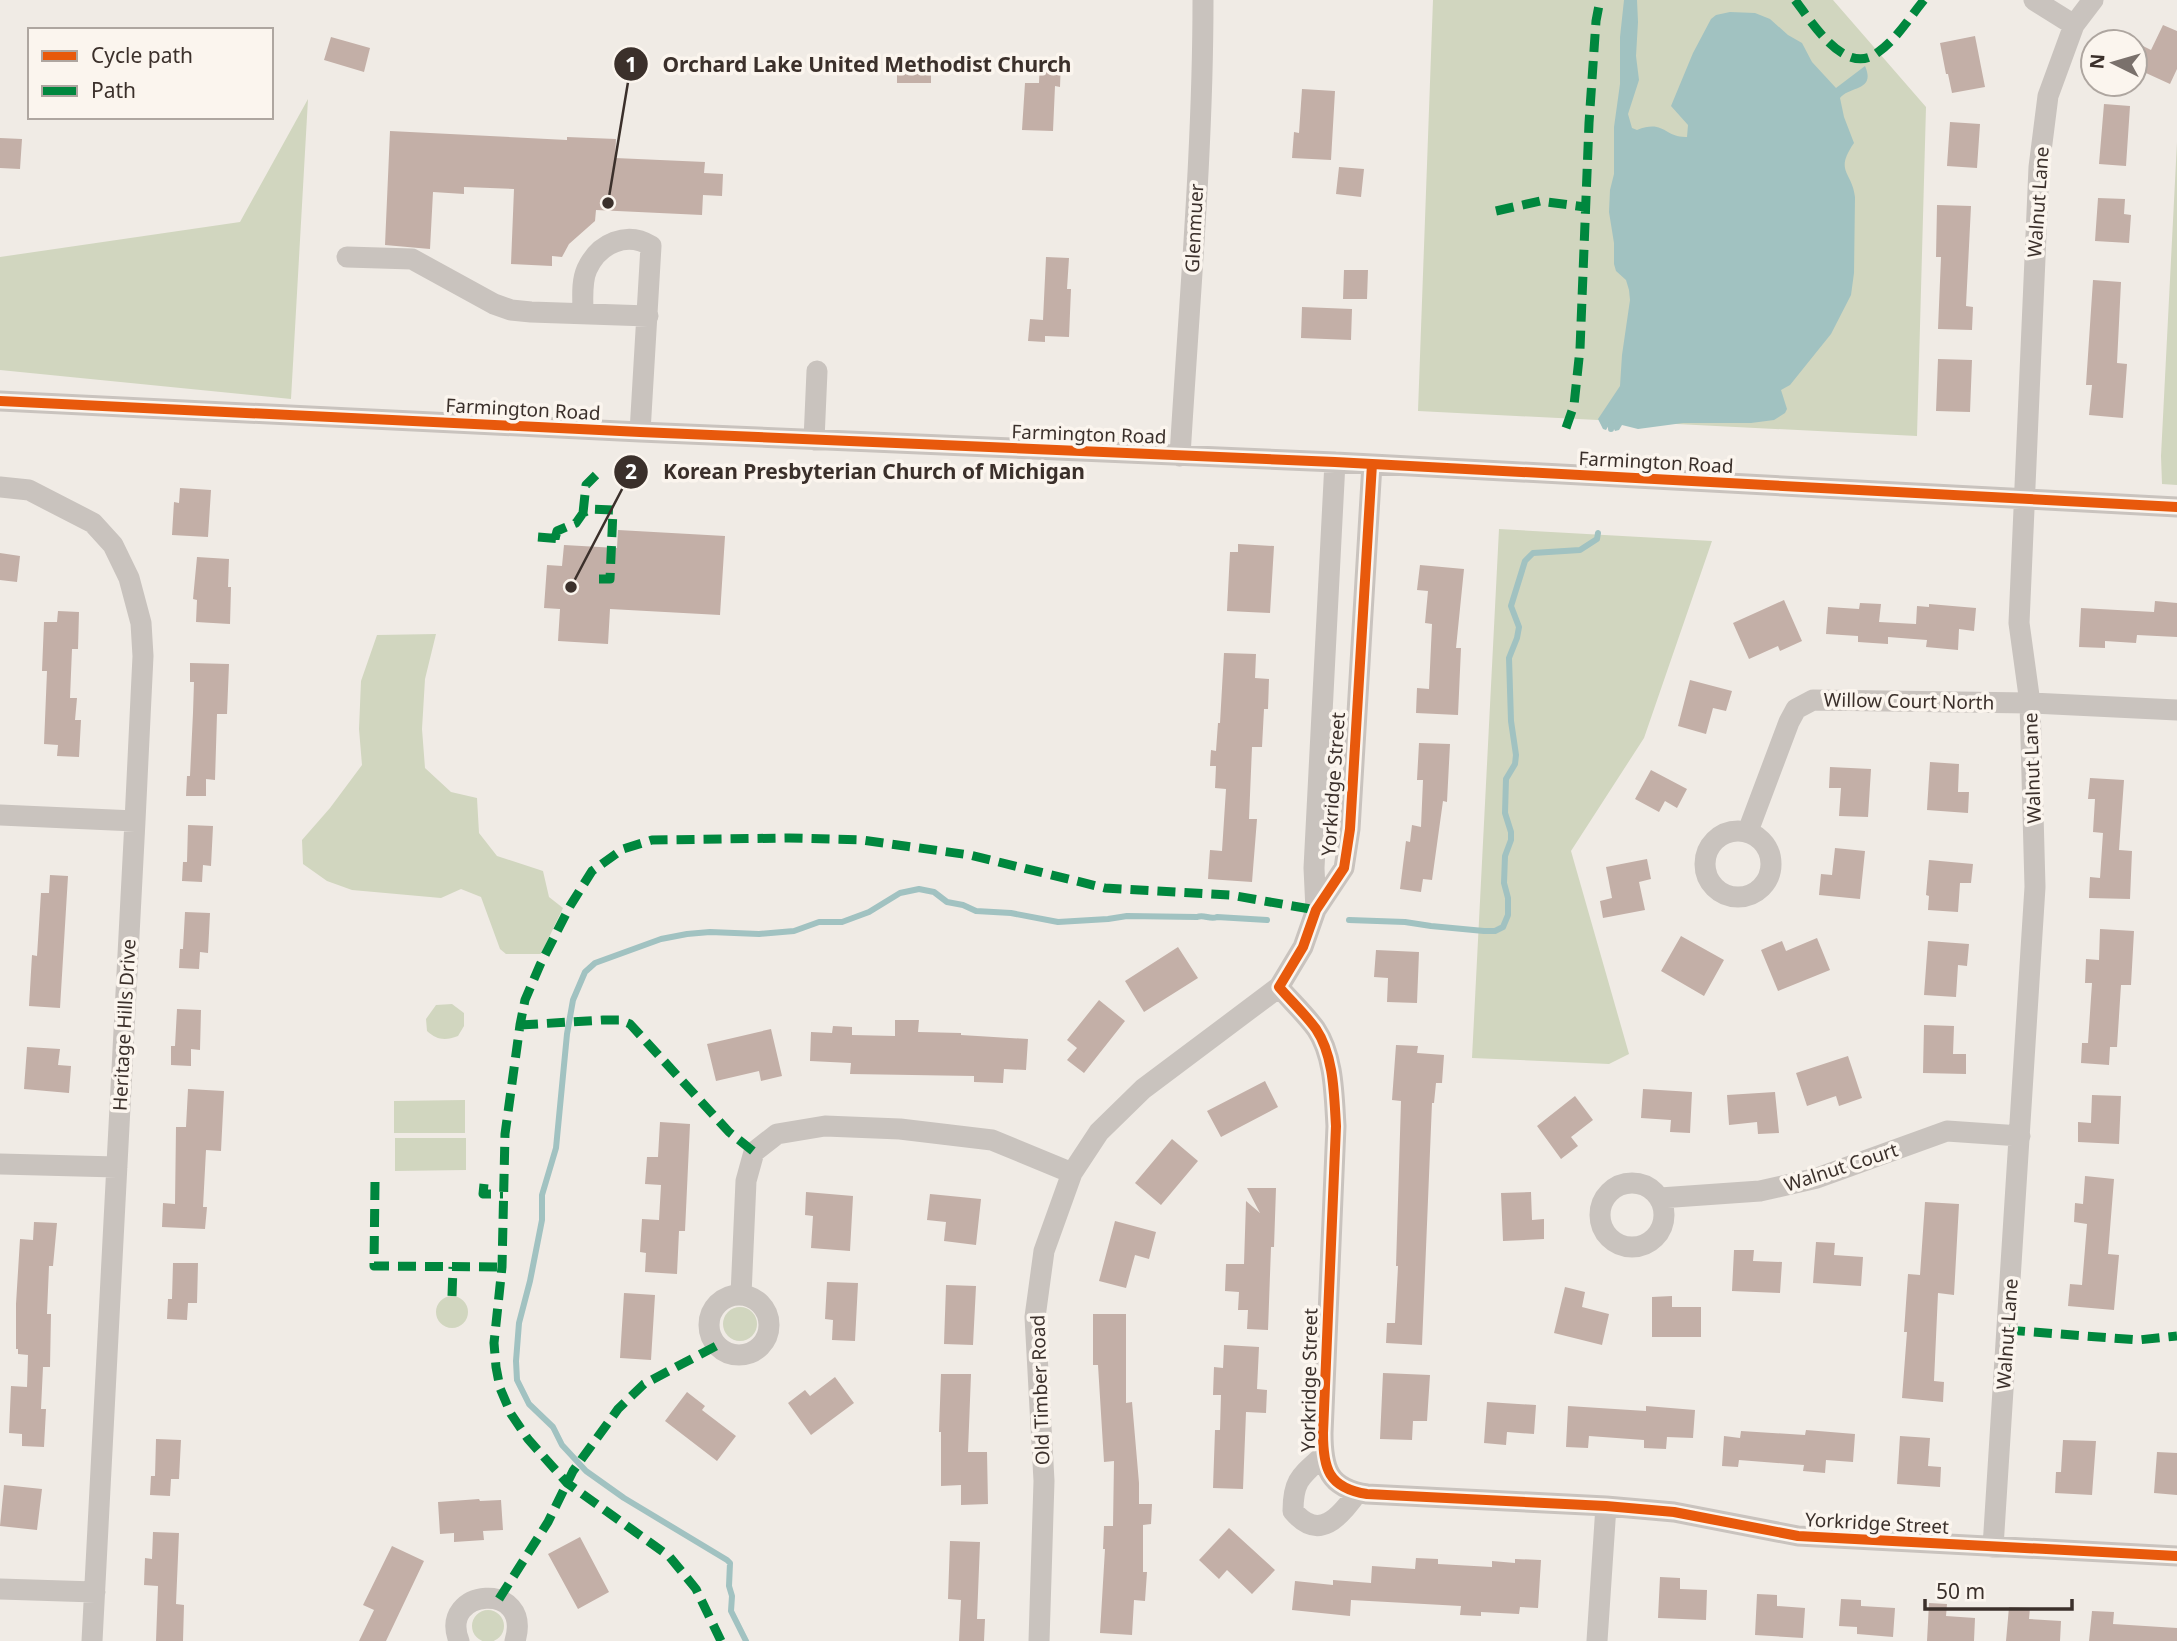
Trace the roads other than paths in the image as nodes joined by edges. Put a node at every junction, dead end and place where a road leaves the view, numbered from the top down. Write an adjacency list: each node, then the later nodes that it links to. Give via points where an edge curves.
1 (1203, 0): 12 (street, Glenmuer)
2 (2034, 0): 4 (street)
3 (2093, 0): 4 (street, Walnut Lane)
4 (2074, 25): 16 (street, Walnut Lane, via 2048,96 2039,167)
5 (347, 257): 6 (street, via 412,260 511,310)
6 (583, 313): 7 (street); 7 (street, via 588,267 609,244 640,239 651,246)
7 (648, 316): 10 (street)
8 (817, 371): 11 (street)
9 (0, 401): 10 (street, Farmington Road)
10 (640, 432): 11 (street, Farmington Road)
11 (814, 440): 12 (street, Farmington Road)
12 (1180, 456): 13 (street, Farmington Road)
13 (1335, 462): 14 (street, Farmington Road); 20 (street, Yorkridge Street)
14 (1372, 464): 16 (street, Farmington Road); 21 (street, Yorkridge Street)
15 (0, 487): 23 (street, Heritage Hills Drive, via 29,490 93,523 113,545 129,578 141,623 143,656)
16 (2023, 499): 17 (street, Farmington Road); 18 (street, Walnut Lane, via 2019,623)
17 (2177, 506)
18 (2030, 703): 19 (street, Willow Court North); 24 (street, Willow Court North, via 1813,700 1796,709 1789,722); 27 (street, Walnut Lane, via 2035,887)
19 (2177, 710)
20 (1322, 720): 21 (street); 25 (street, Yorkridge Street, via 1314,868)
21 (1355, 723): 25 (street, Yorkridge Street, via 1350,829 1343,868)
22 (0, 814): 23 (street)
23 (135, 821): 29 (street, Heritage Hills Drive)
24 (1748, 831)
25 (1317, 910): 26 (street, Yorkridge Street, via 1303,947)
26 (1279, 987): 30 (street, Old Timber Road, via 1143,1089 1099,1132); 33 (street, Yorkridge Street, via 1316,1030 1328,1055 1332,1080 1336,1126)
27 (2020, 1136): 31 (street, Walnut Court, via 1947,1131 1817,1178 1759,1191); 36 (street, Walnut Lane)
28 (0, 1164): 29 (street)
29 (117, 1167): 39 (street, Heritage Hills Drive)
30 (1072, 1173): 32 (street, via 992,1140 825,1126 777,1134 754,1152 746,1181); 43 (street, Old Timber Road, via 1044,1251 1035,1317 1044,1481)
31 (1660, 1198)
32 (741, 1295)
33 (1323, 1456): 34 (street, Yorkridge Street, via 1336,1481); 34 (street, Yorkridge Street, via 1301,1476 1293,1491 1293,1511 1302,1522 1329,1524)
34 (1357, 1493): 35 (street, Yorkridge Street)
35 (1606, 1506): 36 (street, Yorkridge Street, via 1682,1514 1798,1536); 44 (street)
36 (1993, 1547): 37 (street, Yorkridge Street)
37 (2177, 1556)
38 (0, 1589): 39 (street)
39 (94, 1592): 40 (street, Heritage Hills Drive)
40 (92, 1641)
41 (459, 1641): 42 (street, via 456,1627 463,1608 490,1597 514,1612)
42 (515, 1641)
43 (1039, 1641)
44 (1597, 1641)

